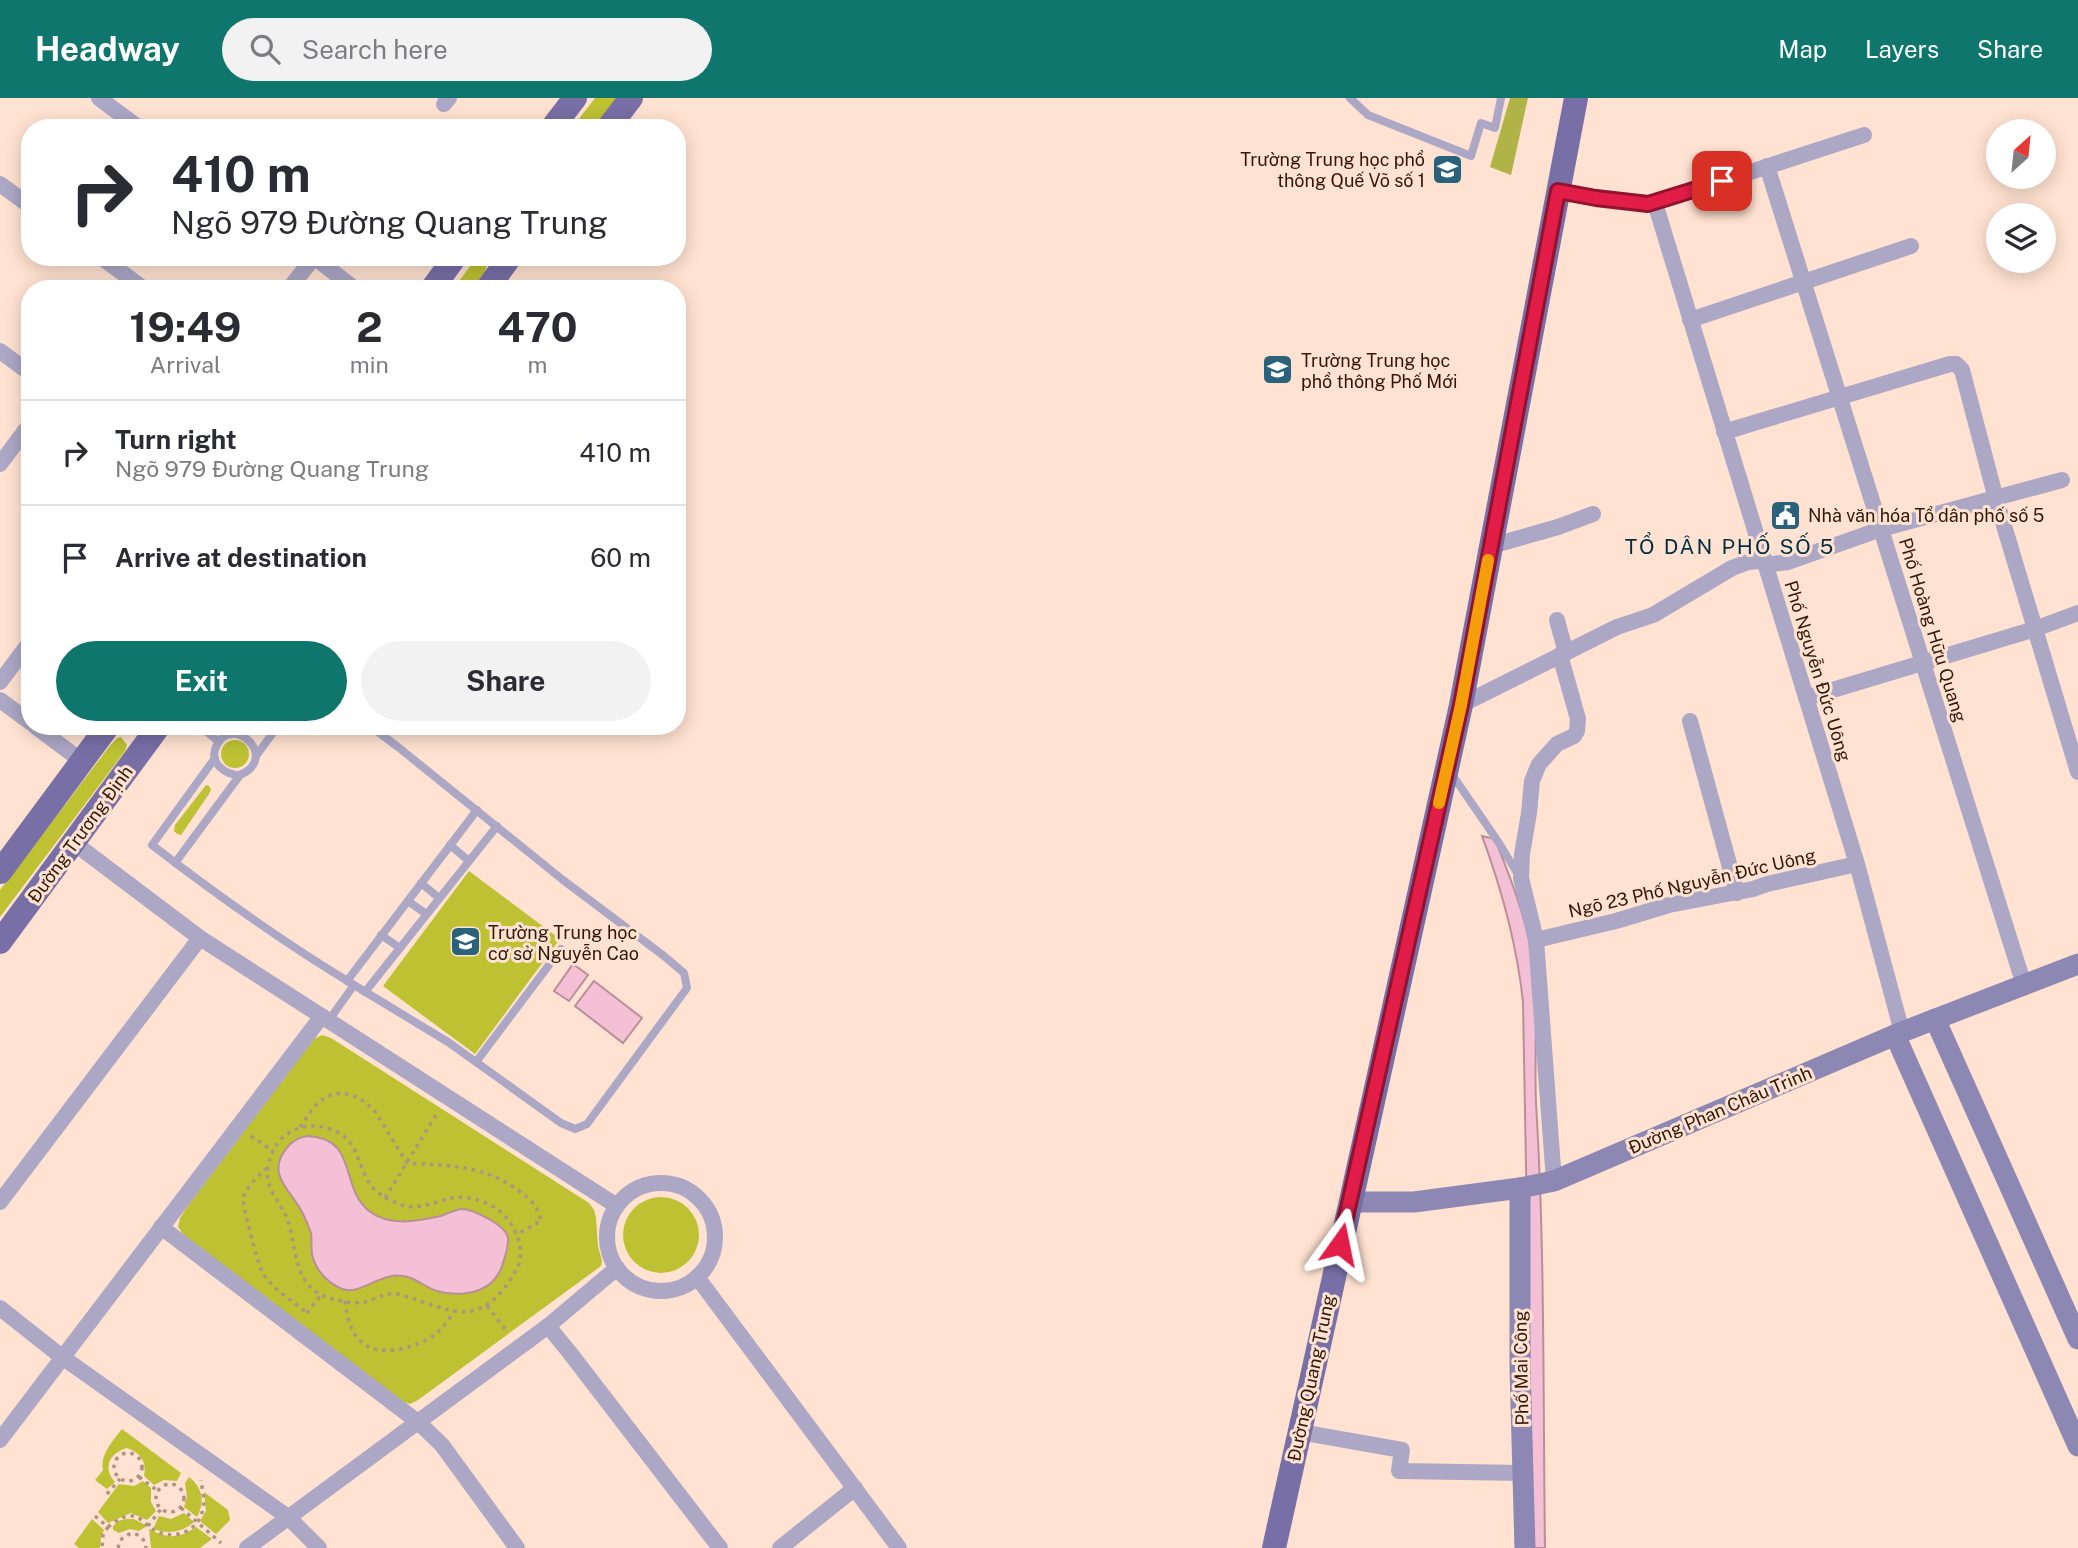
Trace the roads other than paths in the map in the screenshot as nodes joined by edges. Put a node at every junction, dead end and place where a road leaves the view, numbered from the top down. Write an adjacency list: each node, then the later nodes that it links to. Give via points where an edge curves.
1 (99, 98): 7 (street)
2 (575, 98): 8 (main road)
3 (631, 98): 9 (main road)
4 (1350, 98): 5 (lane, via 1368,114 1471,156 1481,123 1495,128)
5 (1501, 98)
6 (1576, 98): 13 (main road, Đường Quang Trung)
7 (127, 119)
8 (559, 119)
9 (615, 119)
10 (1864, 135): 11 (street)
11 (1767, 166): 15 (street); 23 (street, Phố Hoàng Hữu Quang)
12 (0, 184): 14 (street)
13 (1558, 191): 15 (street); 35 (main road, Đường Quang Trung)
14 (21, 199)
15 (1655, 202): 24 (street, Phố Nguyễn Đức Uông)
16 (1910, 246): 23 (street)
17 (113, 266): 20 (street)
18 (307, 266): 21 (street)
19 (326, 266): 22 (street)
20 (132, 280)
21 (296, 280)
22 (343, 280)
23 (1804, 281): 24 (street); 27 (street, Phố Hoàng Hữu Quang)
24 (1690, 320): 28 (street, Phố Nguyễn Đức Uông)
25 (0, 351): 26 (street)
26 (21, 366)
27 (1840, 397): 28 (street); 32 (street, via 1956,364 1962,370); 34 (street, Phố Hoàng Hữu Quang)
28 (1724, 432): 36 (street, Phố Nguyễn Đức Uông)
29 (21, 436): 30 (street)
30 (0, 464)
31 (2062, 480): 32 (street)
32 (1996, 499): 34 (street); 39 (street)
33 (1593, 514): 35 (street)
34 (1881, 529): 36 (street, via 1788,562); 42 (street, Phố Hoàng Hữu Quang)
35 (1491, 546): 46 (main road, Đường Quang Trung)
36 (1766, 563): 41 (street, via 1748,562 1732,568 1653,615); 44 (street, Phố Nguyễn Đức Uông)
37 (2078, 613): 39 (street)
38 (1557, 620): 41 (street)
39 (2035, 629): 42 (street); 62 (street)
40 (21, 654): 43 (street)
41 (1563, 654): 46 (street); 72 (street, via 1577,731 1539,764 1532,781)
42 (1923, 663): 44 (street); 86 (street, Phố Hoàng Hữu Quang)
43 (0, 682)
44 (1806, 698): 70 (street, Phố Nguyễn Đức Uông)
45 (0, 700): 47 (street)
46 (1461, 705): 61 (main road, Đường Quang Trung)
47 (21, 715)
48 (1690, 721): 74 (street)
49 (47, 735): 60 (street)
50 (102, 735): 60 (main road)
51 (152, 735): 66 (main road, Đường Trương Định)
52 (211, 735): 57 (lane)
53 (230, 735): 57 (lane)
54 (236, 735): 58 (lane, via 247,738)
55 (271, 735): 58 (lane)
56 (381, 735): 64 (lane)
57 (219, 742): 59 (lane)
58 (256, 756): 63 (lane, via 251,768)
59 (215, 758): 63 (lane, via 221,769); 69 (lane, via 152,845)
60 (83, 762): 71 (main road)
61 (1447, 768): 72 (lane); 95 (main road, Đường Quang Trung)
62 (2078, 772)
63 (240, 775): 69 (lane)
64 (477, 810): 65 (lane); 67 (lane)
65 (496, 826): 68 (lane); 91 (lane, via 664,956 684,973 687,988 587,1124 575,1129)
66 (74, 843): 79 (street); 81 (main road, Đường Trương Định)
67 (450, 845): 68 (lane); 73 (lane)
68 (469, 861): 75 (lane)
69 (175, 863): 85 (lane)
70 (1857, 864): 74 (street, Ngõ 23 Phố Nguyễn Đức Uông); 90 (street, Phố Nguyễn Đức Uông)
71 (0, 872)
72 (1521, 878): 80 (street)
73 (421, 883): 75 (lane); 76 (lane)
74 (1737, 892): 80 (street, Ngõ 23 Phố Nguyễn Đức Uông)
75 (439, 898): 77 (lane)
76 (408, 901): 77 (lane); 78 (lane)
77 (426, 914): 82 (lane)
78 (381, 935): 82 (lane); 85 (lane)
79 (200, 938): 88 (street); 94 (street)
80 (1536, 940): 92 (street)
81 (0, 942)
82 (400, 948): 87 (lane)
83 (561, 949): 91 (lane)
84 (2078, 964): 86 (street, Đường Phan Châu Trinh)
85 (351, 983): 87 (lane); 88 (lane)
86 (2024, 985): 89 (street, Đường Phan Châu Trinh)
87 (365, 992): 91 (lane)
88 (325, 1018): 96 (street); 97 (street)
89 (1935, 1019): 90 (street, Đường Phan Châu Trinh); 102 (street)
90 (1899, 1033): 92 (street, Đường Phan Châu Trinh); 107 (street)
91 (476, 1062)
92 (1554, 1181): 93 (street, Đường Phan Châu Trinh)
93 (1520, 1188): 95 (street, Đường Phan Châu Trinh, via 1414,1202); 108 (street, Phố Mai Công)
94 (0, 1202)
95 (1350, 1202): 105 (main road, Đường Quang Trung)
96 (617, 1206): 98 (street, via 607,1237); 99 (street, via 638,1188 658,1183 679,1185 697,1196 710,1213 715,1247)
97 (161, 1227): 103 (street); 104 (street)
98 (617, 1268): 99 (street, via 629,1280 651,1290 676,1289); 101 (street)
99 (697, 1277): 109 (street)
100 (0, 1308): 103 (street)
101 (548, 1326): 104 (street); 114 (street)
102 (2078, 1339)
103 (62, 1357): 106 (street); 110 (street)
104 (418, 1422): 110 (street); 113 (street, via 442,1445)
105 (1300, 1432): 108 (street, via 1402,1450 1399,1471); 117 (main road, Đường Quang Trung)
106 (0, 1440)
107 (2078, 1446)
108 (1523, 1473): 118 (street, Phố Mai Công)
109 (855, 1488): 115 (street); 116 (street)
110 (288, 1517): 111 (street); 112 (street)
111 (247, 1548)
112 (319, 1548)
113 (517, 1548)
114 (720, 1548)
115 (780, 1548)
116 (899, 1548)
117 (1274, 1548)
118 (1525, 1548)

